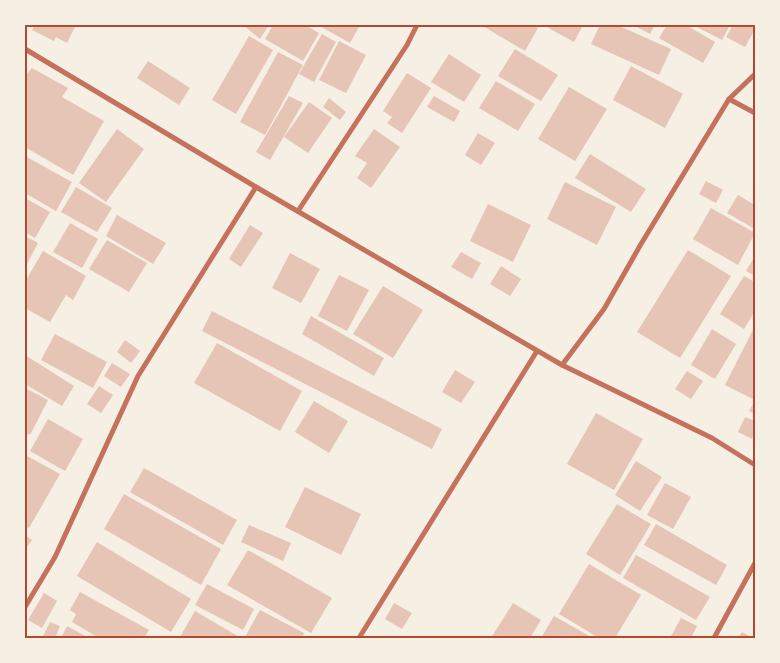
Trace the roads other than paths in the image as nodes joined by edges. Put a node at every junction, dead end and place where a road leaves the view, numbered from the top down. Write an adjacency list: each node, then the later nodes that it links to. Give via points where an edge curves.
1 (417, 25): 7 (street)
2 (25, 49): 6 (street)
3 (755, 74): 4 (street)
4 (729, 99): 5 (street); 9 (street, via 604,309)
5 (755, 113)
6 (256, 187): 7 (street); 12 (street, via 138,376 55,558)
7 (298, 211): 8 (street)
8 (538, 351): 9 (street); 13 (street)
9 (562, 365): 10 (street, via 712,438)
10 (755, 465)
11 (755, 563): 14 (street)
12 (25, 608)
13 (359, 638)
14 (714, 638)

